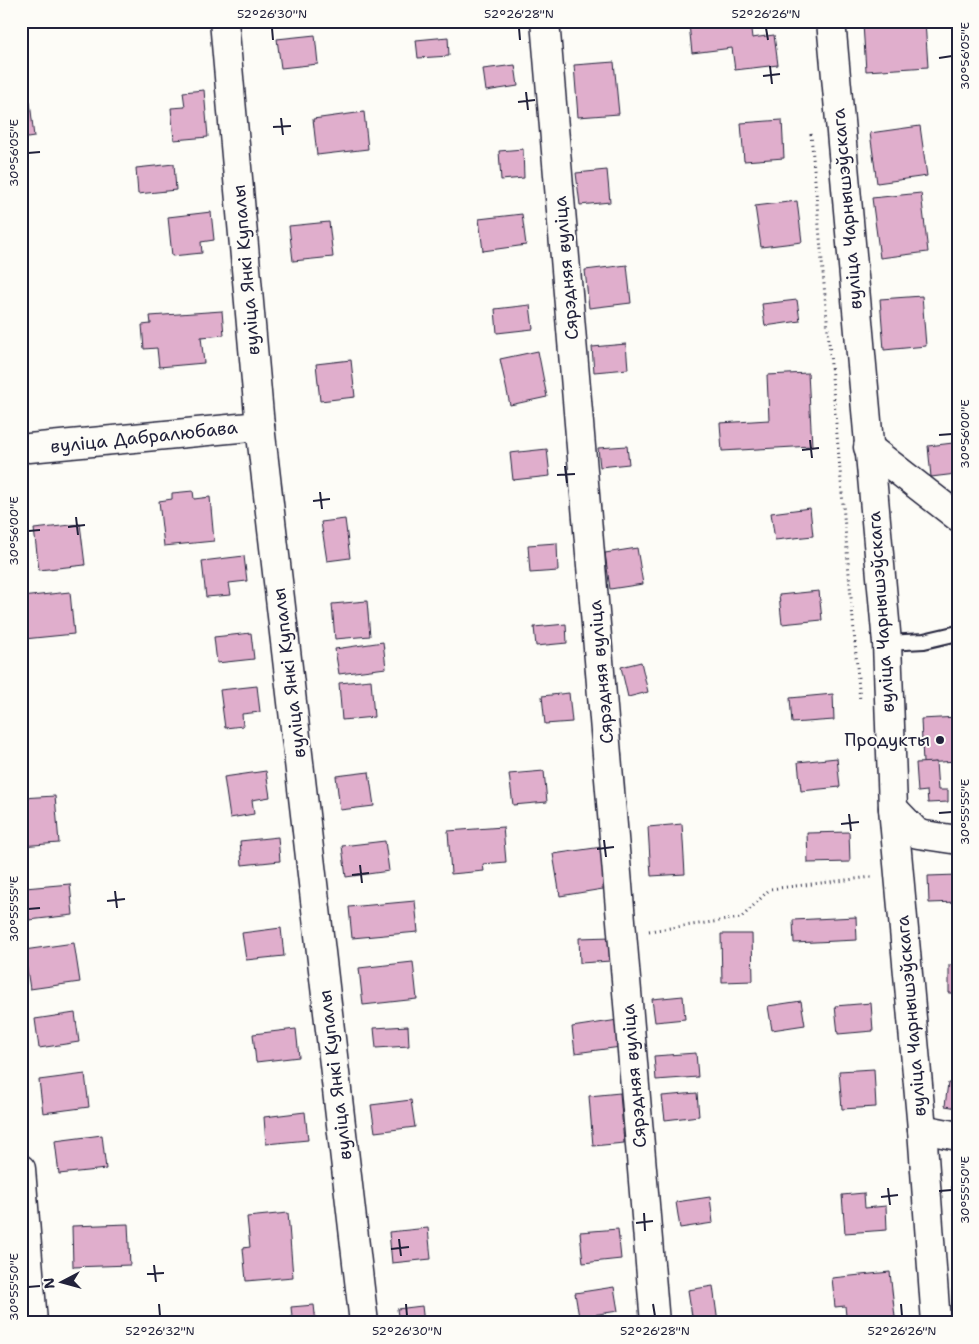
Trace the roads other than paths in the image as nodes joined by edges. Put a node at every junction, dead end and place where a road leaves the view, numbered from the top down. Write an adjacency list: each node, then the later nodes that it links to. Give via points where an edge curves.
1 (224, 21): 4 (street, вуліца Янкі Купалы)
2 (544, 21): 17 (street, Сярэдняя вуліца)
3 (831, 21): 5 (street, вуліца Чарнышэўскага)
4 (260, 426): 6 (street, вуліца Дабралюбава); 16 (street, вуліца Янкі Купалы)
5 (868, 447): 7 (street); 9 (street, вуліца Чарнышэўскага)
6 (24, 449)
7 (958, 518)
8 (958, 633): 9 (lane, via 924,641)
9 (887, 642): 10 (street, вуліца Чарнышэўскага)
10 (893, 808): 11 (street, via 918,834); 12 (street, вуліца Чарнышэўскага)
11 (958, 840)
12 (922, 1129): 13 (street); 18 (street, вуліца Чарнышэўскага)
13 (958, 1136)
14 (21, 1169): 15 (street)
15 (33, 1323)
16 (364, 1323)
17 (655, 1323)
18 (936, 1323)

